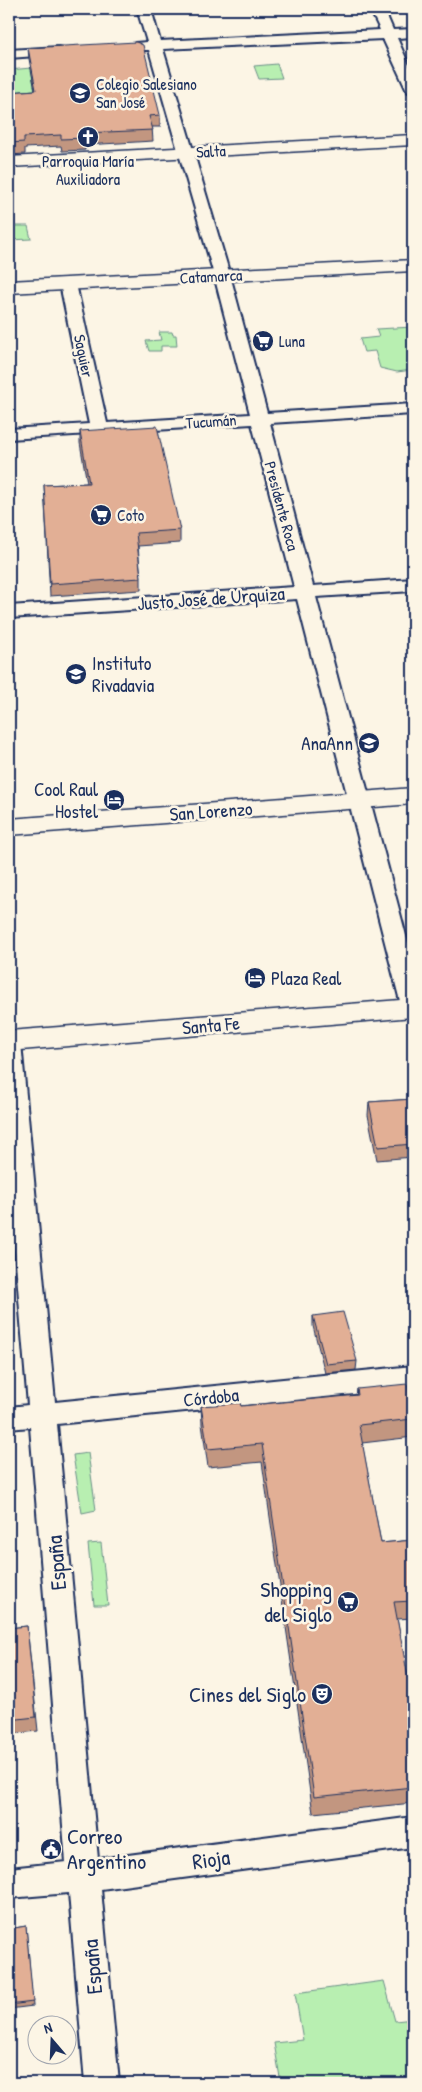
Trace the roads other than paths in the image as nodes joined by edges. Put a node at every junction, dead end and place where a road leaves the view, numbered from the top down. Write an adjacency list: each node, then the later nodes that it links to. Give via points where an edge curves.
1 (144, 9): 5 (street, Presidente Roca)
2 (377, 9): 4 (street)
3 (413, 33): 4 (street)
4 (389, 34): 5 (street); 9 (street)
5 (154, 46): 6 (street); 11 (street, Presidente Roca)
6 (125, 47)
7 (77, 50): 8 (street)
8 (9, 54)
9 (413, 89)
10 (413, 140): 11 (main road, Salta)
11 (187, 152): 12 (main road, Salta); 14 (street, Presidente Roca)
12 (9, 162)
13 (413, 265): 14 (main road, Catamarca)
14 (222, 276): 15 (main road, Catamarca); 18 (street, Presidente Roca)
15 (68, 284): 16 (main road, Catamarca); 19 (street, Saguier)
16 (9, 287)
17 (413, 409): 18 (street, Tucumán)
18 (259, 418): 19 (street, Tucumán); 22 (street, Presidente Roca)
19 (99, 428): 20 (street, Tucumán)
20 (9, 434)
21 (413, 585): 22 (street, Justo José de Urquiza)
22 (305, 592): 23 (street, Justo José de Urquiza); 25 (street, Presidente Roca)
23 (9, 612)
24 (413, 796): 25 (main road, San Lorenzo)
25 (360, 800): 26 (main road, San Lorenzo); 27 (street, Presidente Roca)
26 (9, 827)
27 (413, 1006): 28 (main road, Santa Fe)
28 (9, 1042): 30 (street, España)
29 (413, 1377): 30 (street, Córdoba)
30 (42, 1415): 31 (street, Córdoba); 33 (street, España)
31 (9, 1418)
32 (413, 1832): 33 (street, Rioja)
33 (84, 1876): 34 (street, Rioja); 35 (street, España)
34 (9, 1883)
35 (102, 2083)

